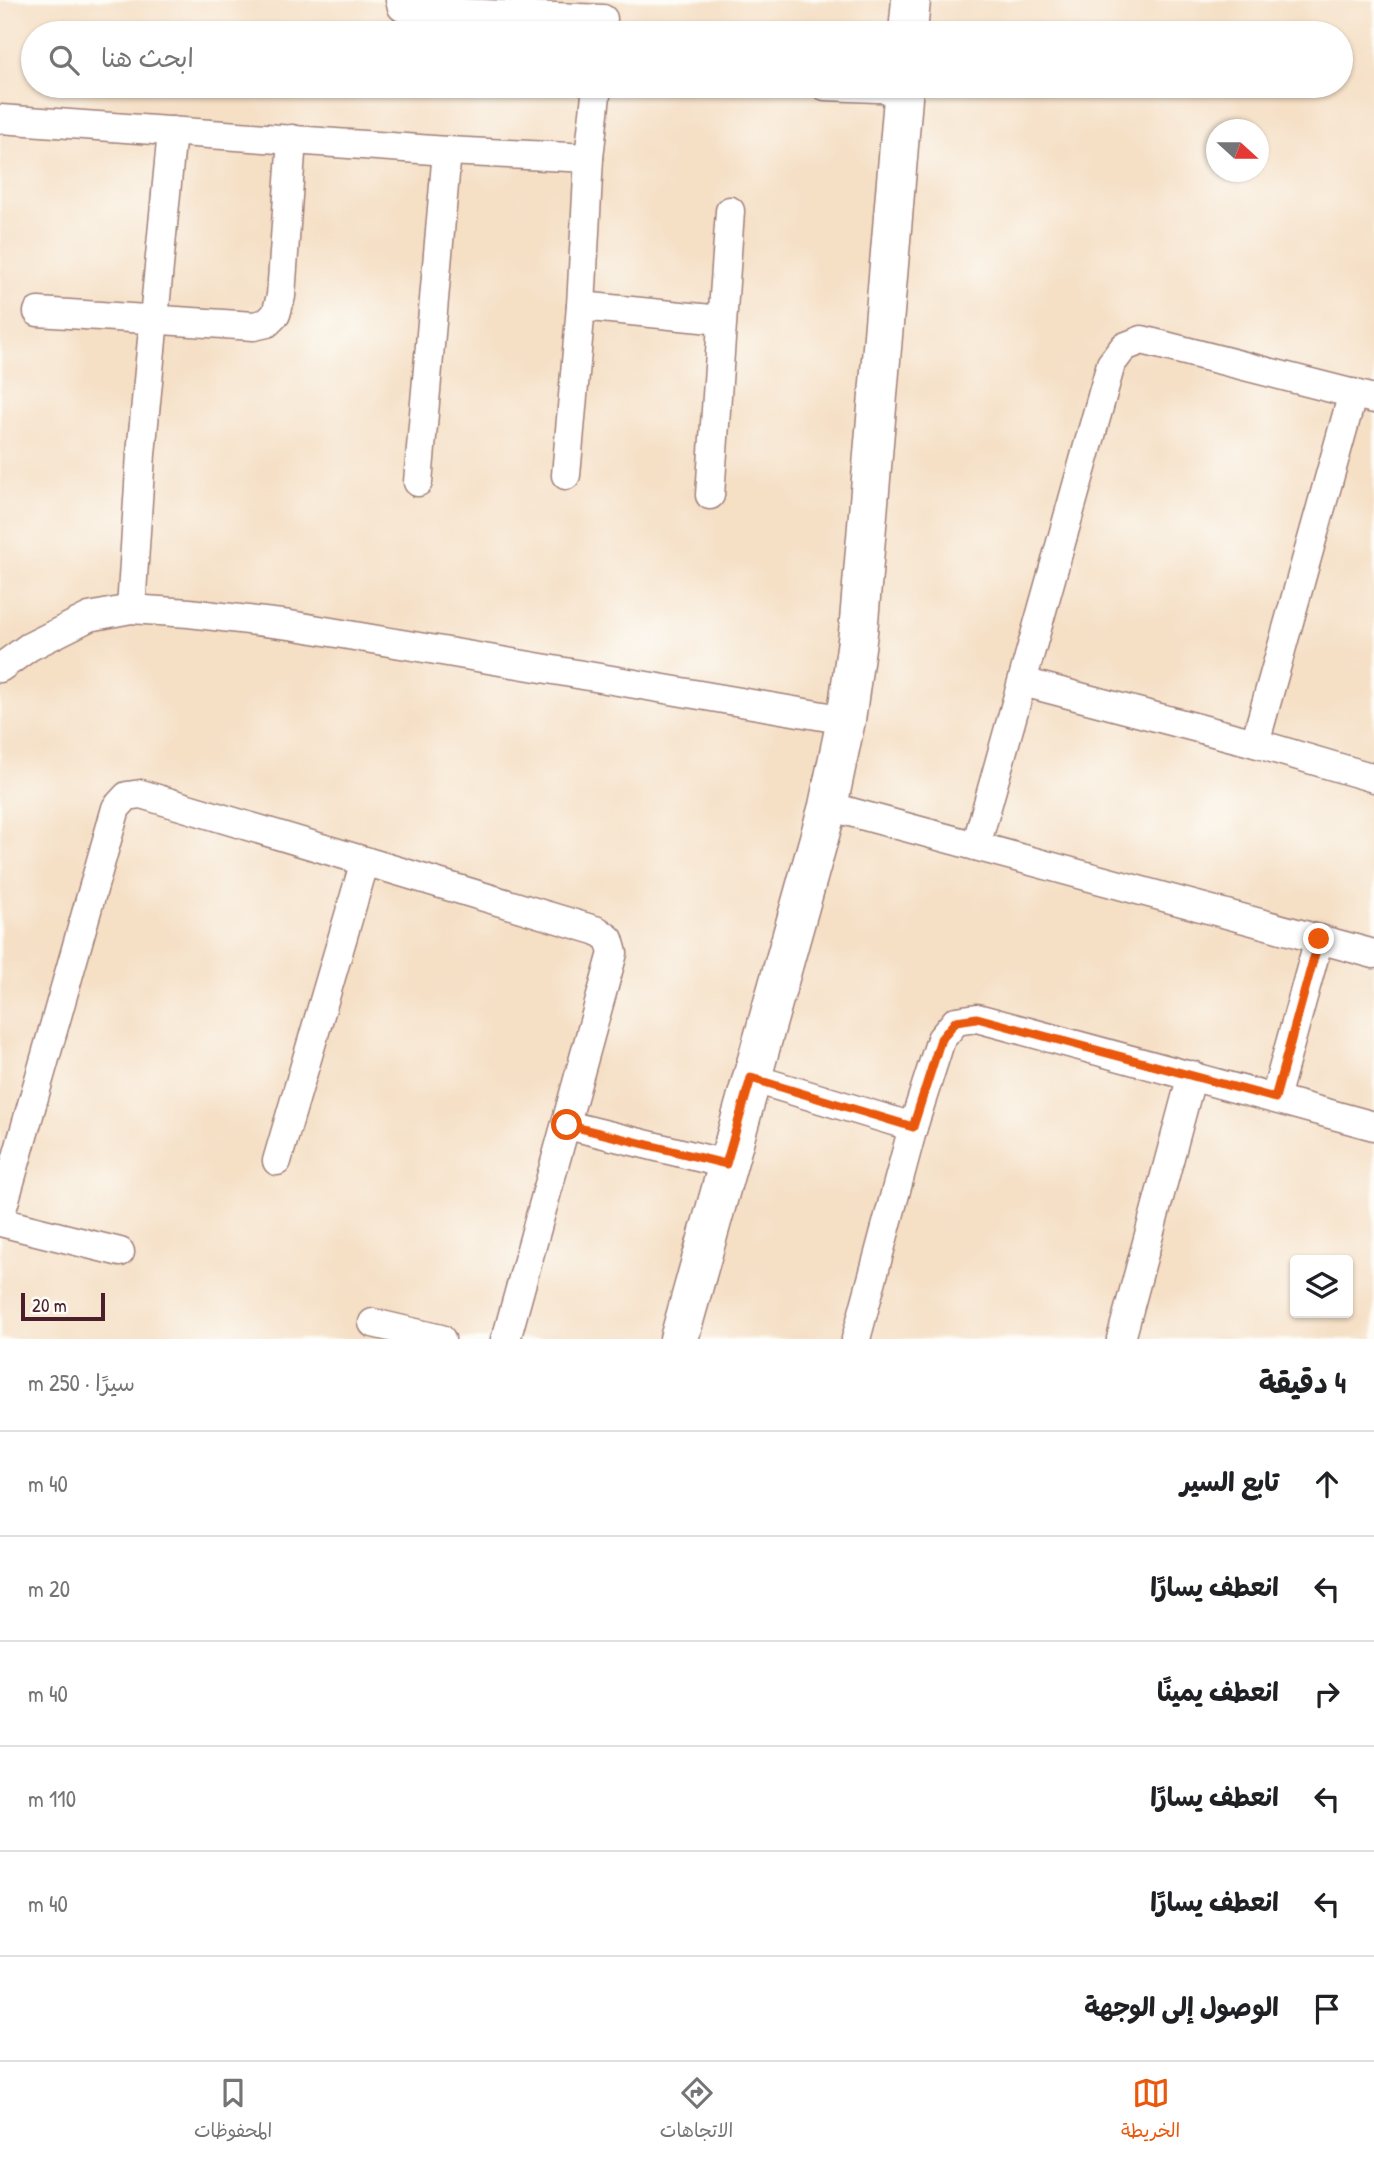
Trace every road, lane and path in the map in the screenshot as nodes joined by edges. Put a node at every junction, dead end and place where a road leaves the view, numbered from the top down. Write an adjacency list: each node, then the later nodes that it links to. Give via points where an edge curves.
1 (400, 0): 3 (street, via 412,11)
2 (911, 0): 4 (main road)
3 (603, 17)
4 (909, 21)
5 (596, 98): 11 (street)
6 (903, 98): 24 (main road, via 860,612)
7 (0, 119): 8 (street)
8 (172, 131): 9 (street); 15 (street)
9 (292, 139): 10 (street); 15 (street, via 276,314 267,323 254,326)
10 (447, 151): 11 (street); 19 (street)
11 (589, 158): 13 (street)
12 (730, 211): 16 (street)
13 (581, 306): 16 (street); 18 (street)
14 (38, 312): 15 (street)
15 (154, 320): 21 (street)
16 (722, 320): 20 (street)
17 (1364, 396): 23 (street, via 1142,340 1124,347 1111,363); 25 (street)
18 (566, 475)
19 (418, 482)
20 (710, 495)
21 (131, 609): 22 (street, via 89,617 29,647); 24 (street, via 290,625)
22 (0, 668)
23 (1023, 682): 25 (street); 28 (street)
24 (846, 720): 27 (main road)
25 (1255, 743): 26 (street)
26 (1374, 778)
27 (828, 806): 28 (street); 33 (main road)
28 (975, 846): 30 (street)
29 (365, 861): 35 (street, via 598,931 609,939 613,953); 38 (street); 40 (street, via 141,794 127,796 116,807)
30 (1319, 939): 31 (street); 34 (street)
31 (1374, 954)
32 (1192, 1075): 34 (street); 37 (street, via 977,1018 956,1021 941,1039); 47 (street)
33 (751, 1078): 37 (street); 39 (main road)
34 (1275, 1098): 36 (street)
35 (567, 1125): 39 (street); 44 (street)
36 (1374, 1126)
37 (913, 1127): 46 (street)
38 (277, 1161)
39 (726, 1164): 45 (main road)
40 (0, 1220): 41 (street)
41 (120, 1252)
42 (373, 1323): 43 (street)
43 (441, 1339)
44 (505, 1339)
45 (679, 1339)
46 (856, 1339)
47 (1121, 1339)

